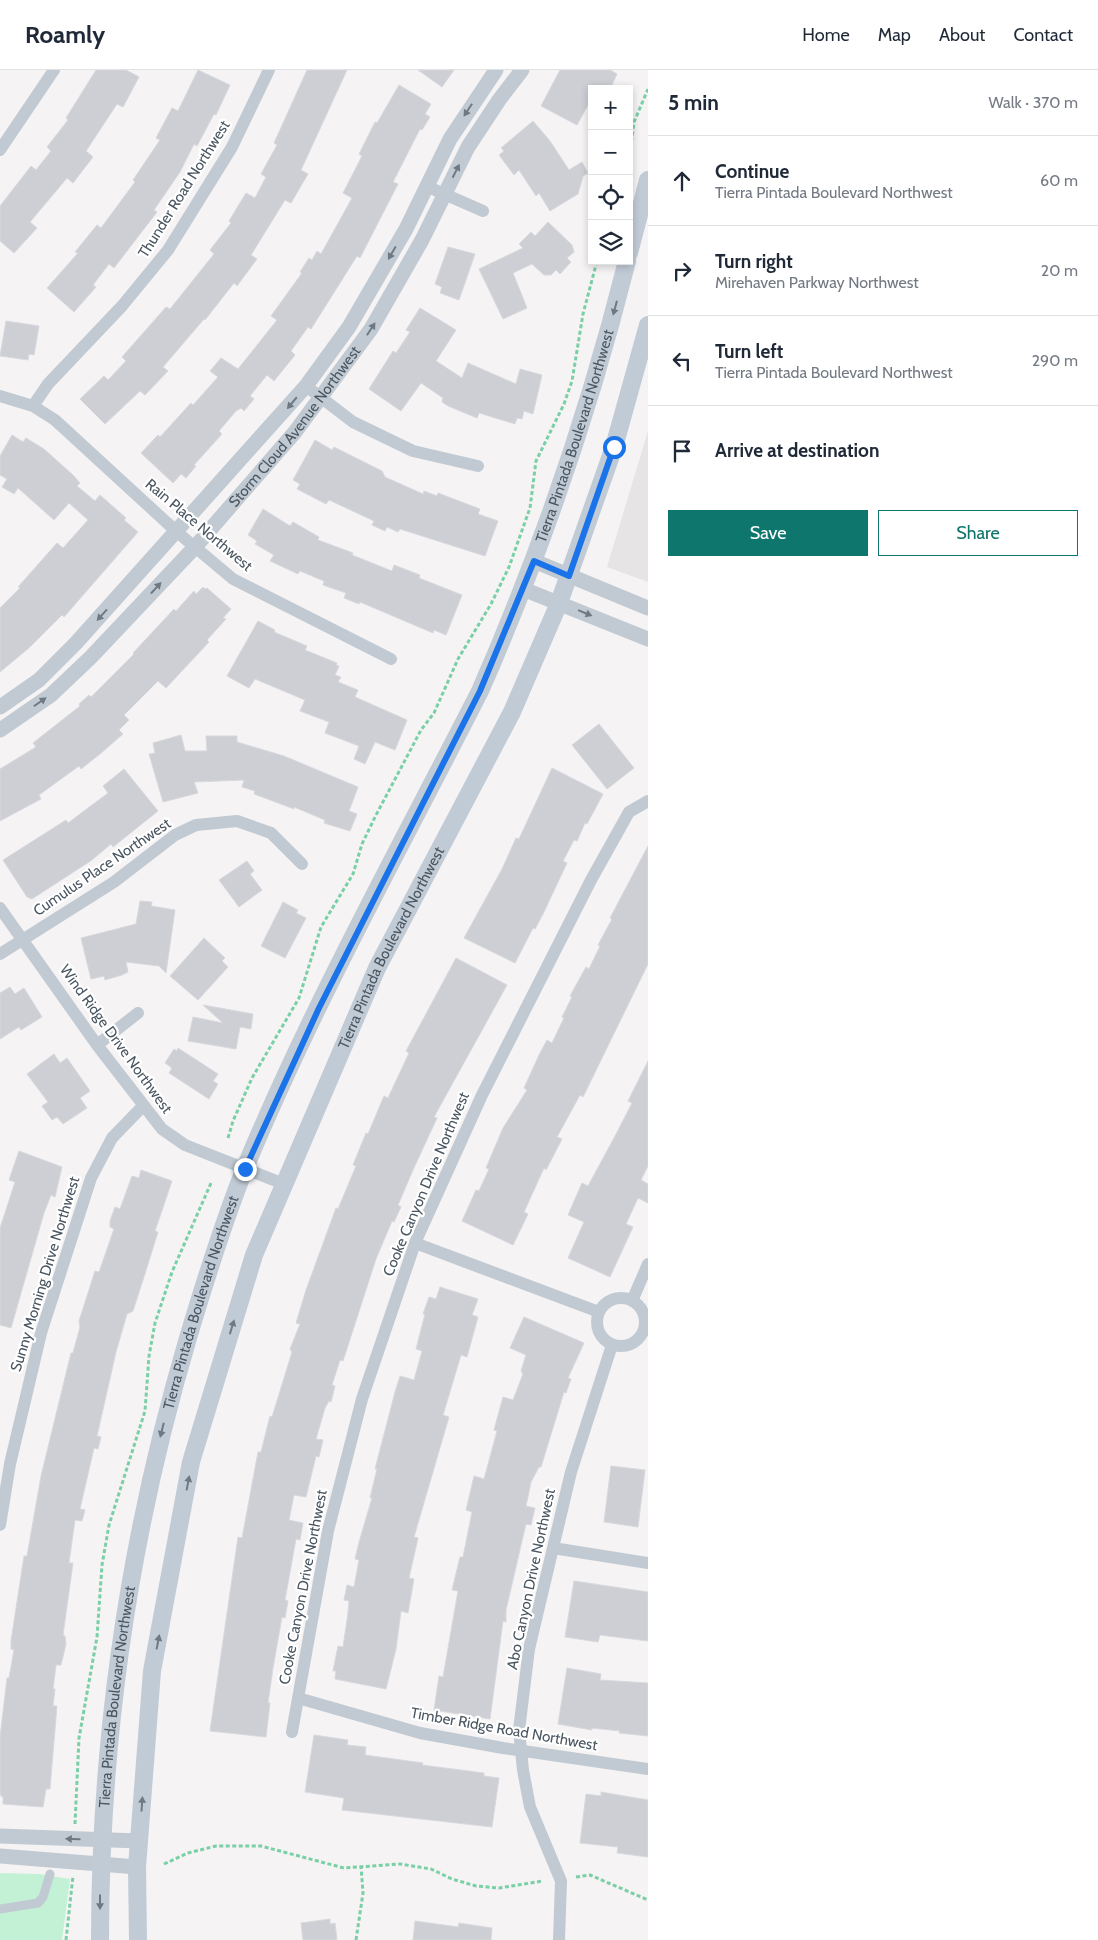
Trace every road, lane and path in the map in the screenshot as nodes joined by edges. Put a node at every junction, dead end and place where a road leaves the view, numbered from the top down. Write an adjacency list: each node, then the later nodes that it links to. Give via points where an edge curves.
1 (54, 70): 7 (street)
2 (269, 70): 19 (street, Thunder Road Northwest, via 232,147 168,250 122,306 48,384)
3 (496, 70): 9 (street, Storm Cloud Avenue Northwest, one-way to 9, via 450,139)
4 (522, 70): 10 (street, Storm Cloud Avenue Northwest, one-way to 4, via 468,147)
5 (648, 89): 6 (path)
6 (633, 130)
7 (0, 150)
8 (648, 180): 12 (main road)
9 (426, 186): 10 (street); 16 (street, Storm Cloud Avenue Northwest, one-way to 16, via 406,229 349,327)
10 (444, 194): 11 (street); 18 (street, Storm Cloud Avenue Northwest, one-way to 10, via 372,328)
11 (483, 211)
12 (633, 238)
13 (596, 265): 40 (path, via 583,314 572,380 536,461 530,508 509,567 458,659 434,713 420,730 375,817 353,874 322,927 299,998 252,1078)
14 (626, 265): 23 (main road, Tierra Pintada Boulevard Northwest, one-way to 23, via 576,439)
15 (648, 325): 24 (main road, Tierra Pintada Boulevard Northwest, via 614,447)
16 (306, 386): 18 (street); 21 (street, Storm Cloud Avenue Northwest, one-way to 21)
17 (0, 396): 19 (street, Rain Place Northwest)
18 (321, 399): 20 (street, via 353,422 413,452); 22 (street, Storm Cloud Avenue Northwest)
19 (33, 406): 21 (street, Rain Place Northwest, via 55,420)
20 (478, 466)
21 (177, 532): 22 (street, Rain Place Northwest); 30 (street, Storm Cloud Avenue Northwest, one-way to 30, via 64,656 39,680)
22 (194, 547): 29 (street, Rain Place Northwest, via 233,579); 31 (street, Storm Cloud Avenue Northwest, one-way to 22, via 51,695 78,670)
23 (534, 561): 24 (street); 25 (main road, Tierra Pintada Boulevard Northwest)
24 (569, 576): 26 (main road, Tierra Pintada Boulevard Northwest); 27 (street)
25 (523, 589): 26 (street); 41 (main road, Tierra Pintada Boulevard Northwest, via 480,691 319,1008)
26 (559, 603): 28 (street, one-way to 28); 43 (main road, Tierra Pintada Boulevard Northwest, via 512,712 377,968)
27 (648, 608)
28 (648, 638)
29 (391, 659)
30 (0, 707)
31 (0, 730)
32 (648, 801): 44 (street, Cooke Canyon Drive Northwest, via 629,812 591,880 482,1095)
33 (302, 864): 35 (street, Cumulus Place Northwest, via 271,833 237,821 196,825 175,835 114,882)
34 (0, 908): 35 (street, Wind Ridge Drive Northwest)
35 (23, 940): 36 (street, Cumulus Place Northwest); 38 (street, Wind Ridge Drive Northwest)
36 (0, 954)
37 (138, 1014): 38 (street)
38 (97, 1045): 39 (street, Wind Ridge Drive Northwest)
39 (142, 1107): 41 (street, Wind Ridge Drive Northwest, via 162,1129 185,1145); 50 (street, Sunny Morning Drive Northwest, via 112,1138 91,1178)
40 (228, 1138)
41 (245, 1169): 43 (street, Wind Ridge Drive Northwest); 60 (main road, Tierra Pintada Boulevard Northwest, one-way to 60, via 196,1312 150,1480 123,1624)
42 (211, 1183): 58 (path, via 154,1322 145,1411 109,1525 102,1565 97,1637 79,1738)
43 (284, 1184): 61 (main road, Tierra Pintada Boulevard Northwest, one-way to 43, via 152,1671 191,1462 254,1255)
44 (415, 1243): 47 (street); 54 (street, Cooke Canyon Drive Northwest, via 362,1399 333,1512)
45 (648, 1264): 46 (street)
46 (632, 1300): 47 (street, via 617,1298); 48 (street, via 643,1312)
47 (599, 1312): 49 (street, via 600,1335)
48 (646, 1329): 49 (street, via 635,1342 620,1346)
49 (612, 1344): 52 (street, Abo Canyon Drive Northwest, via 571,1472)
50 (5, 1464): 51 (street, Sunny Morning Drive Northwest)
51 (0, 1525)
52 (553, 1548): 53 (street); 56 (street, Abo Canyon Drive Northwest, via 529,1649 519,1730)
53 (648, 1563)
54 (298, 1698): 55 (street, Cooke Canyon Drive Northwest); 56 (street, Timber Ridge Road Northwest, via 420,1733)
55 (292, 1732)
56 (521, 1751): 57 (street, Timber Ridge Road Northwest); 77 (street, Abo Canyon Drive Northwest, via 530,1807 561,1881)
57 (648, 1769)
58 (75, 1824)
59 (0, 1836): 60 (street, one-way to 59)
60 (101, 1840): 61 (street); 64 (main road, Tierra Pintada Boulevard Northwest)
61 (139, 1841): 66 (main road, Tierra Pintada Boulevard Northwest)
62 (0, 1856): 64 (street)
63 (164, 1864): 65 (path, via 188,1853 216,1846 261,1846 344,1868)
64 (100, 1865): 66 (street); 74 (main road, Tierra Pintada Boulevard Northwest, one-way to 74)
65 (360, 1866): 70 (path, via 400,1864 431,1869 476,1886 499,1888); 76 (path, via 362,1893)
66 (137, 1867): 75 (main road, Tierra Pintada Boulevard Northwest)
67 (50, 1874): 72 (street, via 38,1903)
68 (73, 1876): 73 (path)
69 (576, 1877): 71 (path, via 597,1877)
70 (543, 1881)
71 (648, 1900)
72 (0, 1909)
73 (66, 1940)
74 (100, 1940)
75 (138, 1940)
76 (356, 1940)
77 (559, 1940)

